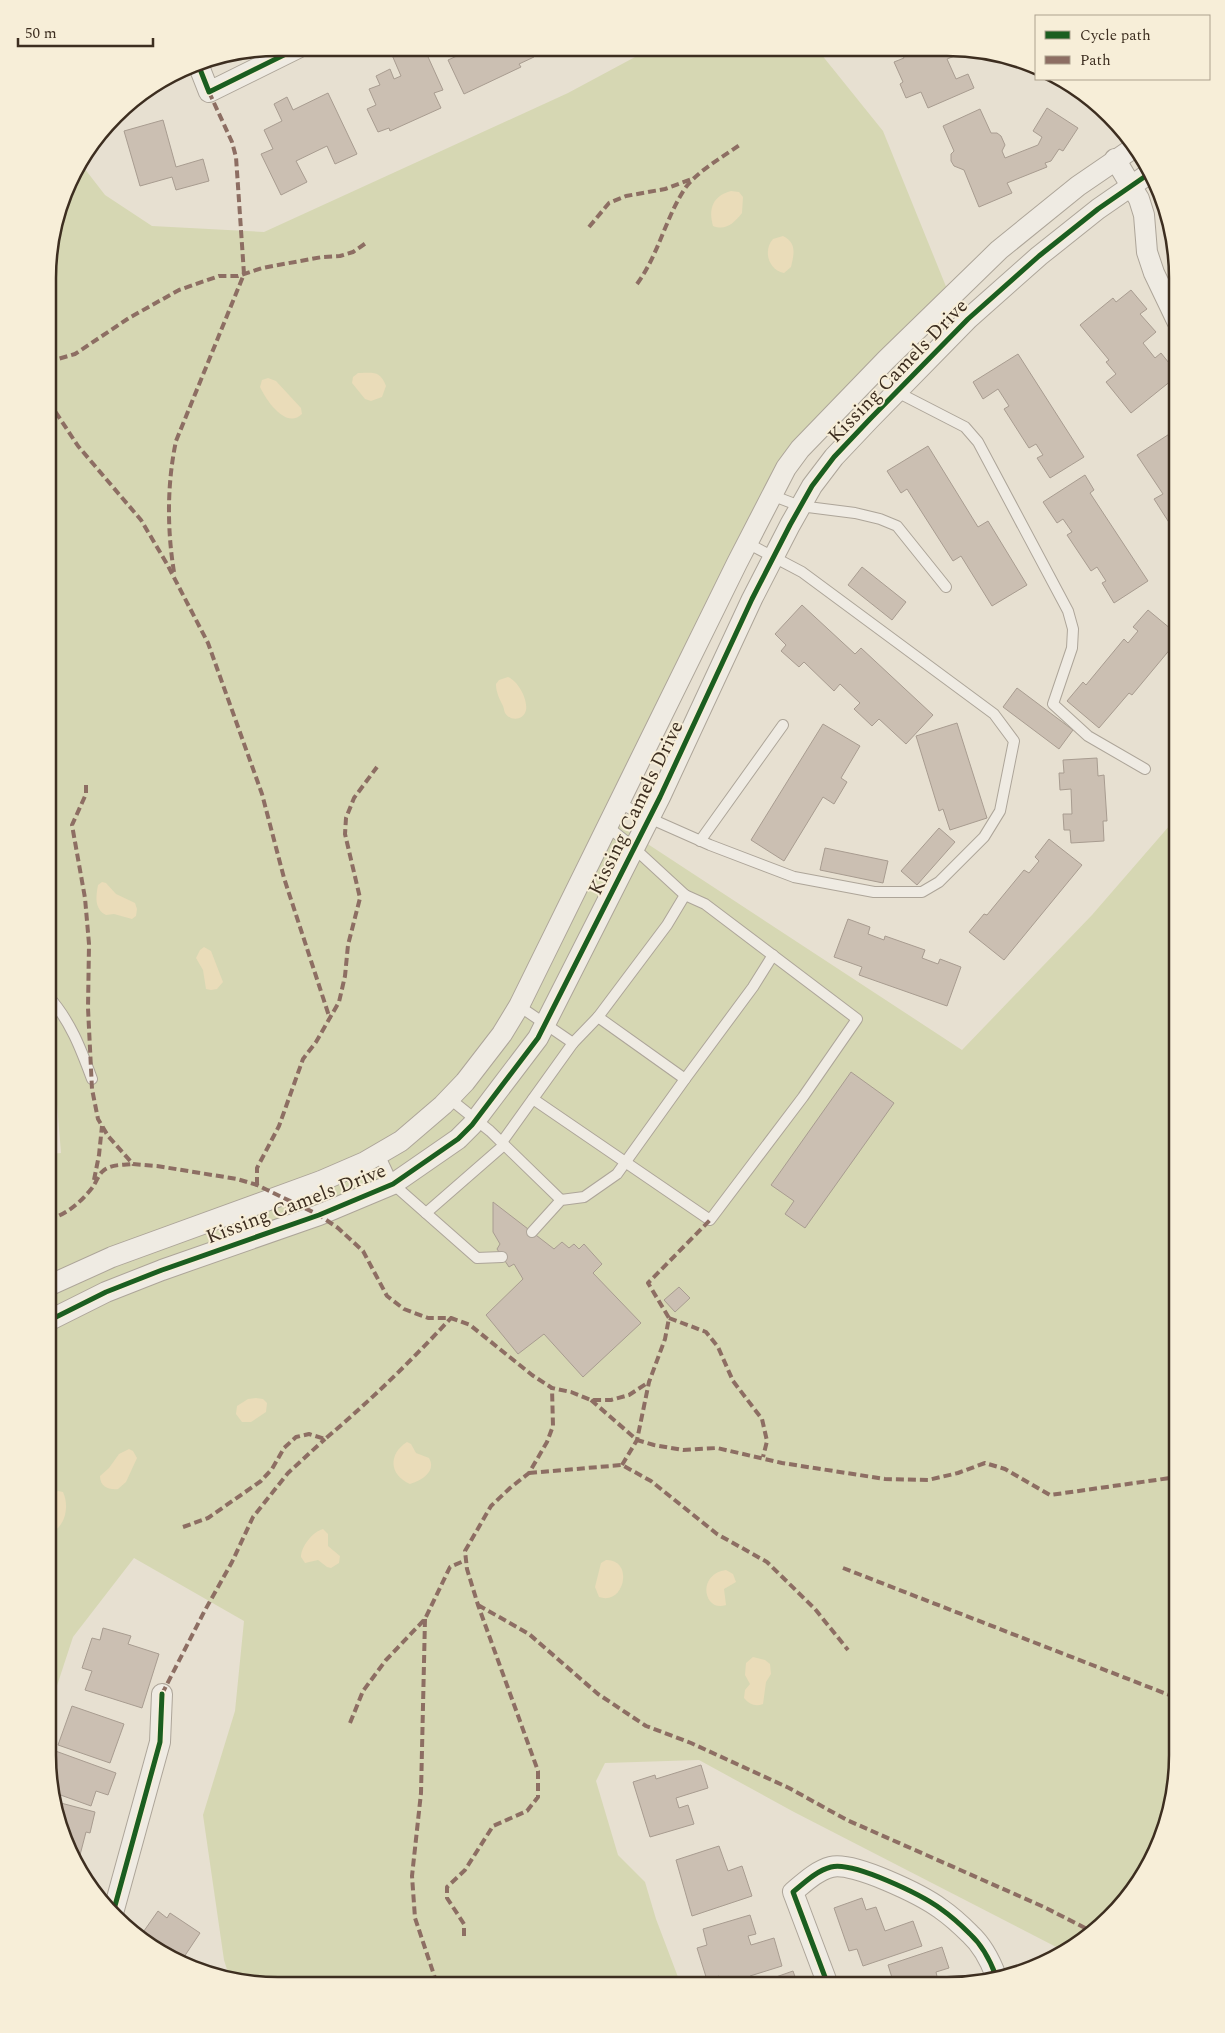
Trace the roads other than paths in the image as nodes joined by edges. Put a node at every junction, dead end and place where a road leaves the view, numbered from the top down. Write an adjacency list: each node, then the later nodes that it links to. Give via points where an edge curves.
1 (282, 56): 2 (street, via 209,92)
2 (201, 70)
3 (1128, 151): 4 (street, Kissing Camels Drive)
4 (1115, 159): 6 (street); 8 (street, Kissing Camels Drive, via 999,250)
5 (1144, 177): 6 (street, Kissing Camels Drive)
6 (1131, 185): 7 (street, via 1140,199 1144,215 1147,252); 9 (street, Kissing Camels Drive, via 1032,262 968,319)
7 (1169, 303)
8 (874, 372): 9 (lane); 10 (street, Kissing Camels Drive, via 800,449)
9 (897, 392): 11 (street, Kissing Camels Drive, via 834,457); 16 (lane, via 965,427 978,442 1068,611 1073,629 1072,648 1053,704 1088,736)
10 (772, 495): 11 (lane); 12 (street, Kissing Camels Drive)
11 (800, 506): 13 (street, Kissing Camels Drive); 14 (lane, via 854,513 897,526)
12 (747, 542): 13 (lane); 17 (street, Kissing Camels Drive)
13 (774, 556): 18 (street, Kissing Camels Drive); 20 (lane, via 802,572 994,714 1014,741 1000,811 984,837 939,882 922,892 874,892 794,877)
14 (946, 587)
15 (783, 725): 20 (lane)
16 (1145, 769)
17 (619, 802): 18 (lane); 19 (street, Kissing Camels Drive)
18 (649, 818): 20 (lane); 21 (street, Kissing Camels Drive)
19 (607, 826): 21 (lane); 25 (street, Kissing Camels Drive)
20 (700, 841)
21 (634, 848): 22 (lane); 27 (street, Kissing Camels Drive)
22 (685, 895): 23 (lane, via 705,904); 26 (lane, via 667,925)
23 (773, 955): 30 (lane); 36 (lane, via 857,1019 838,1049 710,1220)
24 (56, 1004): 29 (lane, via 76,1038)
25 (519, 1006): 27 (lane); 31 (street, Kissing Camels Drive, via 483,1060)
26 (598, 1017): 28 (lane); 30 (lane)
27 (544, 1025): 28 (lane); 33 (street, Kissing Camels Drive, via 538,1038)
28 (573, 1043): 32 (lane)
29 (92, 1079)
30 (685, 1079): 36 (lane)
31 (450, 1099): 33 (lane); 35 (street, Kissing Camels Drive, via 401,1141)
32 (533, 1099): 34 (lane); 36 (lane)
33 (477, 1120): 34 (lane); 37 (street, Kissing Camels Drive, via 458,1139)
34 (503, 1144): 38 (lane); 39 (lane)
35 (379, 1154): 37 (lane); 42 (street, Kissing Camels Drive, via 321,1181 112,1257)
36 (625, 1163): 38 (lane, via 617,1174 584,1197)
37 (393, 1184): 39 (lane); 43 (street, Kissing Camels Drive, via 319,1216 106,1292)
38 (561, 1200): 40 (lane)
39 (426, 1213): 41 (lane, via 477,1258)
40 (532, 1232)
41 (502, 1257)
42 (56, 1282)
43 (56, 1317)
44 (162, 1694): 45 (street, via 160,1742)
45 (115, 1905)
46 (994, 1971): 47 (street, via 987,1955 971,1935 940,1908 867,1872 833,1866 820,1871 793,1892)
47 (825, 1977)

